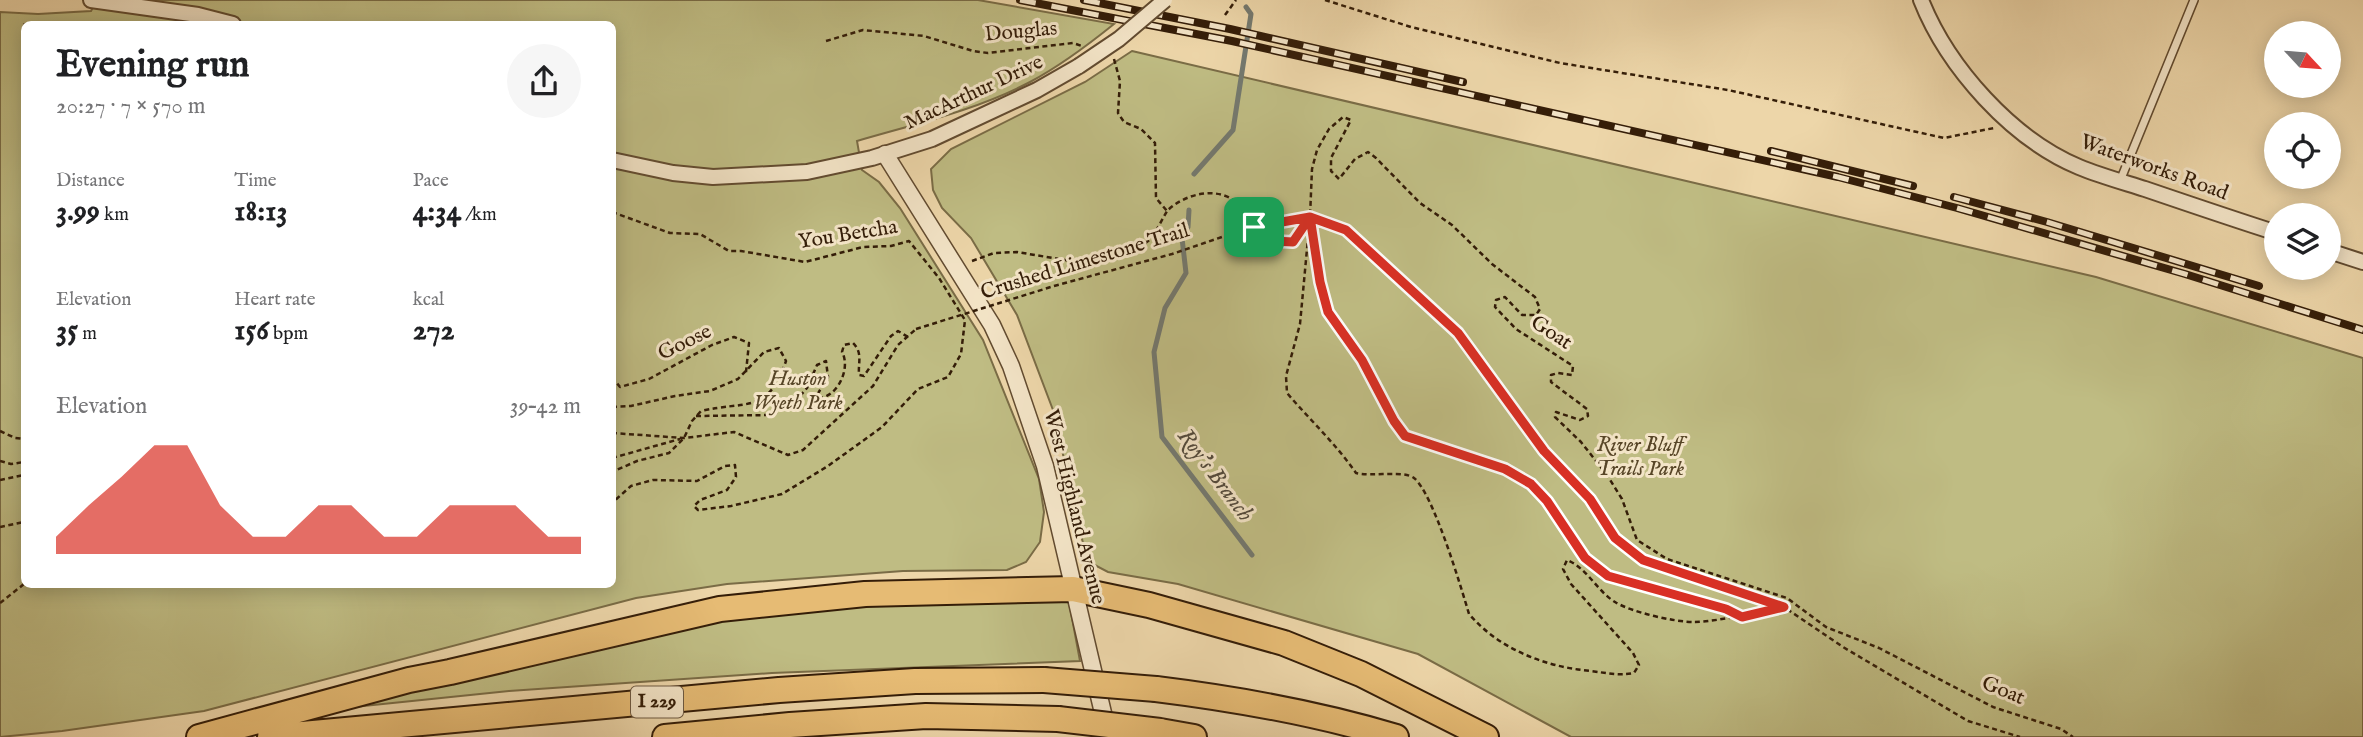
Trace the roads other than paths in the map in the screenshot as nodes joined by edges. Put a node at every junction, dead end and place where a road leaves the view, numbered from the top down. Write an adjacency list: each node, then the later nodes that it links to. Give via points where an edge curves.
1 (92, 0): 5 (street)
2 (1165, 0): 6 (street, MacArthur Drive, bridge, via 1079,66 992,113)
3 (1921, 0): 8 (street, Waterworks Road, via 1966,77 1994,108 2044,147)
4 (2194, 0): 8 (lane)
5 (221, 21)
6 (885, 154): 7 (street, MacArthur Drive, via 807,172 713,177); 12 (street, West Highland Avenue, via 992,325 1027,408 1061,525)
7 (616, 161)
8 (2120, 181): 9 (street, Waterworks Road)
9 (2264, 229)
10 (2341, 255): 11 (street)
11 (2363, 262)
12 (1073, 589): 13 (highway, via 865,594 720,609 409,680); 16 (street, West Highland Avenue); 19 (highway, via 1284,643 1361,674)
13 (199, 737)
14 (270, 737): 18 (highway, I 229, bridge, via 779,690 915,681 1044,680 1156,689 1272,706)
15 (666, 737): 17 (highway, I 229, bridge, via 926,716 1058,719)
16 (1109, 737)
17 (1194, 737)
18 (1396, 737)
19 (1486, 737)

